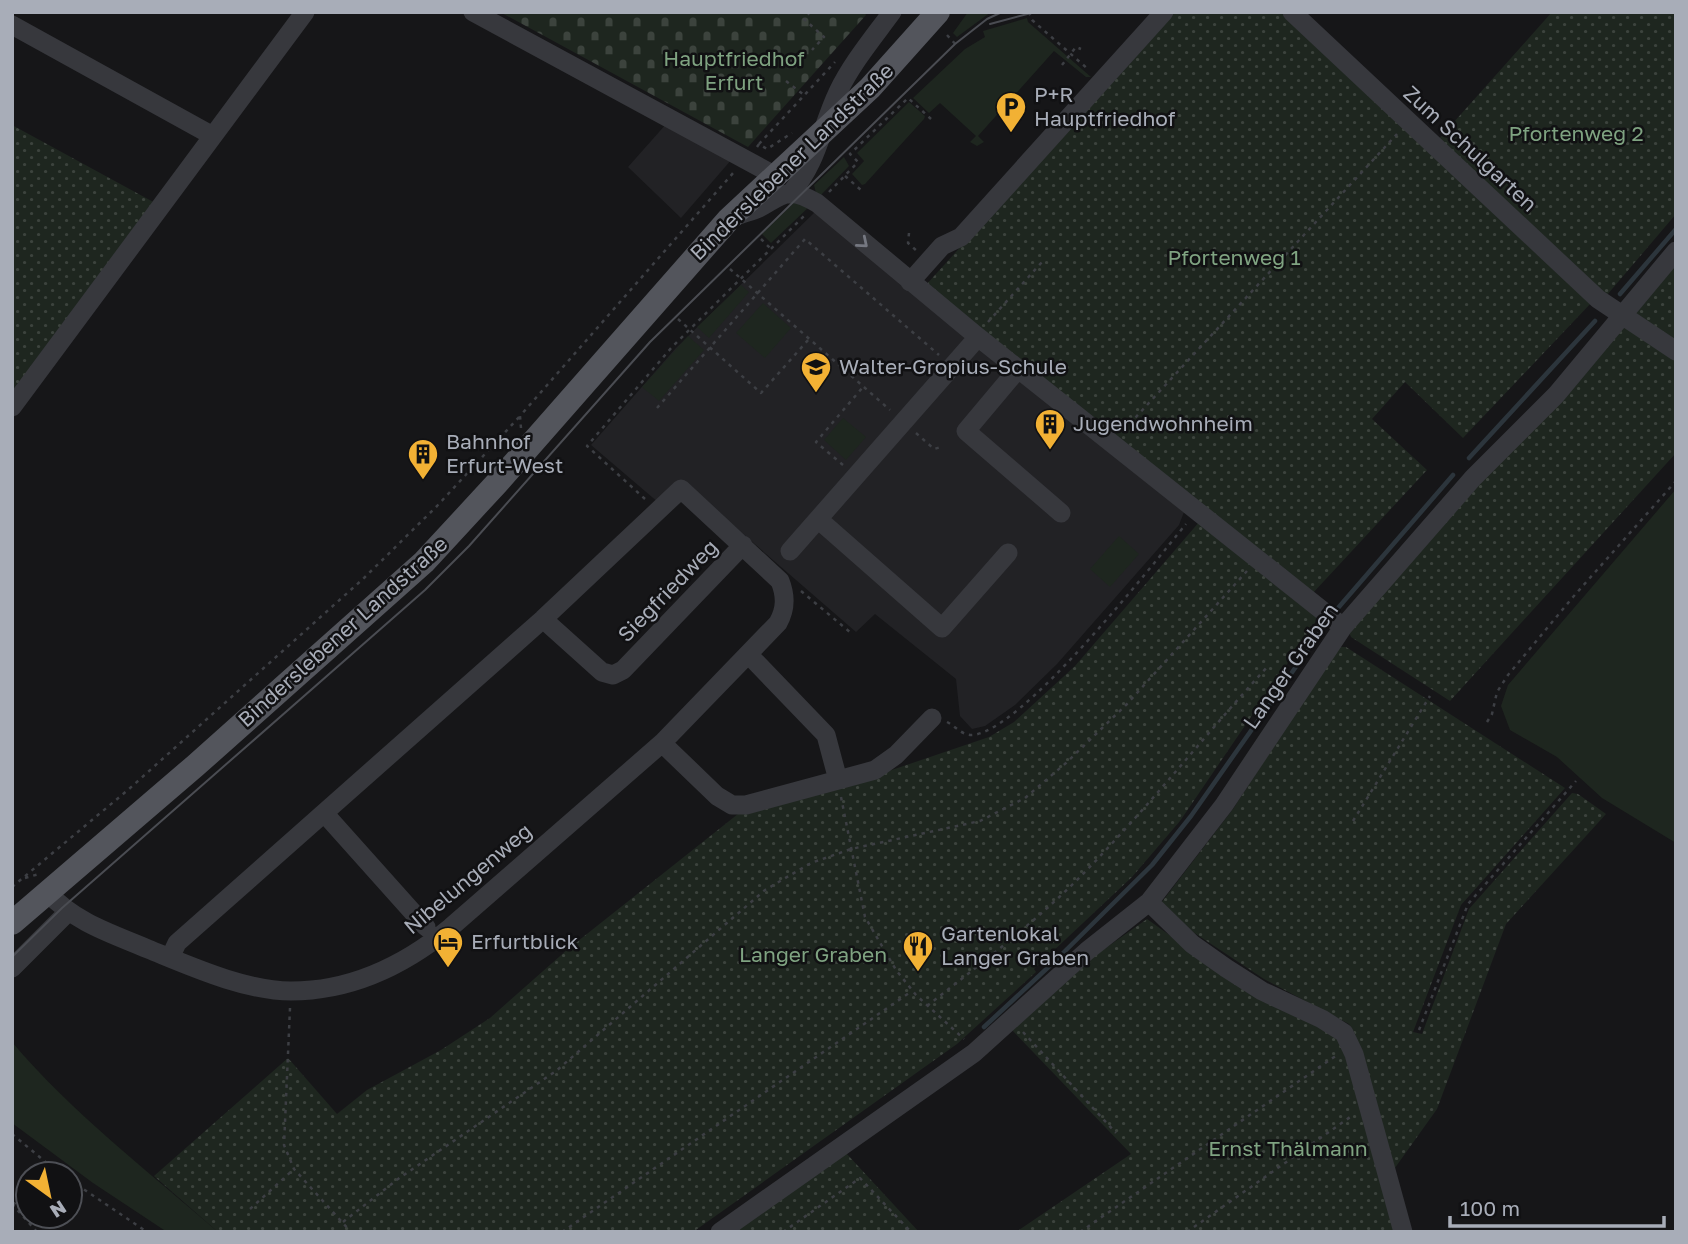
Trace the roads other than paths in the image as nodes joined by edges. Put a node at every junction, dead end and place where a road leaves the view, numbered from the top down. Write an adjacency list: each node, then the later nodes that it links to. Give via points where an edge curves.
1 (305, 12): 10 (street)
2 (473, 12): 11 (street, via 746,159)
3 (892, 12): 9 (street, via 837,93)
4 (900, 12): 9 (street, via 857,71)
5 (1164, 12): 13 (street, via 961,237 942,246)
6 (1292, 12): 14 (street, Zum Schulgarten, via 1598,299)
7 (943, 24): 9 (main road, Binderslebener Landstraße)
8 (12, 25): 10 (street)
9 (830, 124): 11 (main road, Binderslebener Landstraße)
10 (213, 136): 18 (street)
11 (795, 192): 13 (street, one-way to 13); 31 (main road, Binderslebener Landstraße, via 729,219 453,531 397,588)
12 (1676, 251): 14 (street, Langer Graben)
13 (910, 282): 15 (street)
14 (1622, 315): 16 (street, Zum Schulgarten); 25 (street, Langer Graben, via 1556,395 1473,478)
15 (977, 336): 17 (street); 20 (street)
16 (1676, 351)
17 (1018, 369): 19 (street, via 966,431); 25 (street)
18 (12, 407)
19 (1061, 513)
20 (818, 519): 22 (street); 23 (street, via 942,628)
21 (743, 545): 24 (street, Siegfriedweg, via 681,489); 24 (street, Siegfriedweg, via 624,670 613,675 602,672); 26 (street, Nibelungenweg, via 776,576 785,601 778,623)
22 (790, 551)
23 (1008, 553)
24 (543, 619): 30 (street, Siegfriedweg)
25 (1343, 627): 32 (street, Langer Graben, via 1224,805)
26 (749, 655): 28 (street, Nibelungenweg); 29 (street, via 825,735)
27 (932, 718): 29 (street, via 875,770)
28 (662, 743): 29 (street, via 717,796 732,804 746,805); 36 (street, Nibelungenweg, via 451,928 395,967 348,984 291,991 239,982)
29 (838, 780)
30 (325, 814): 35 (street); 36 (street, Siegfriedweg, via 177,943)
31 (47, 892): 33 (street, Nibelungenweg); 34 (main road, Binderslebener Landstraße)
32 (1149, 902): 38 (street, Langer Graben, via 974,1053); 39 (street, via 1226,968 1345,1033)
33 (68, 912): 36 (street, Nibelungenweg); 37 (street)
34 (12, 923)
35 (426, 927)
36 (170, 957)
37 (12, 968)
38 (720, 1232)
39 (1403, 1232)

